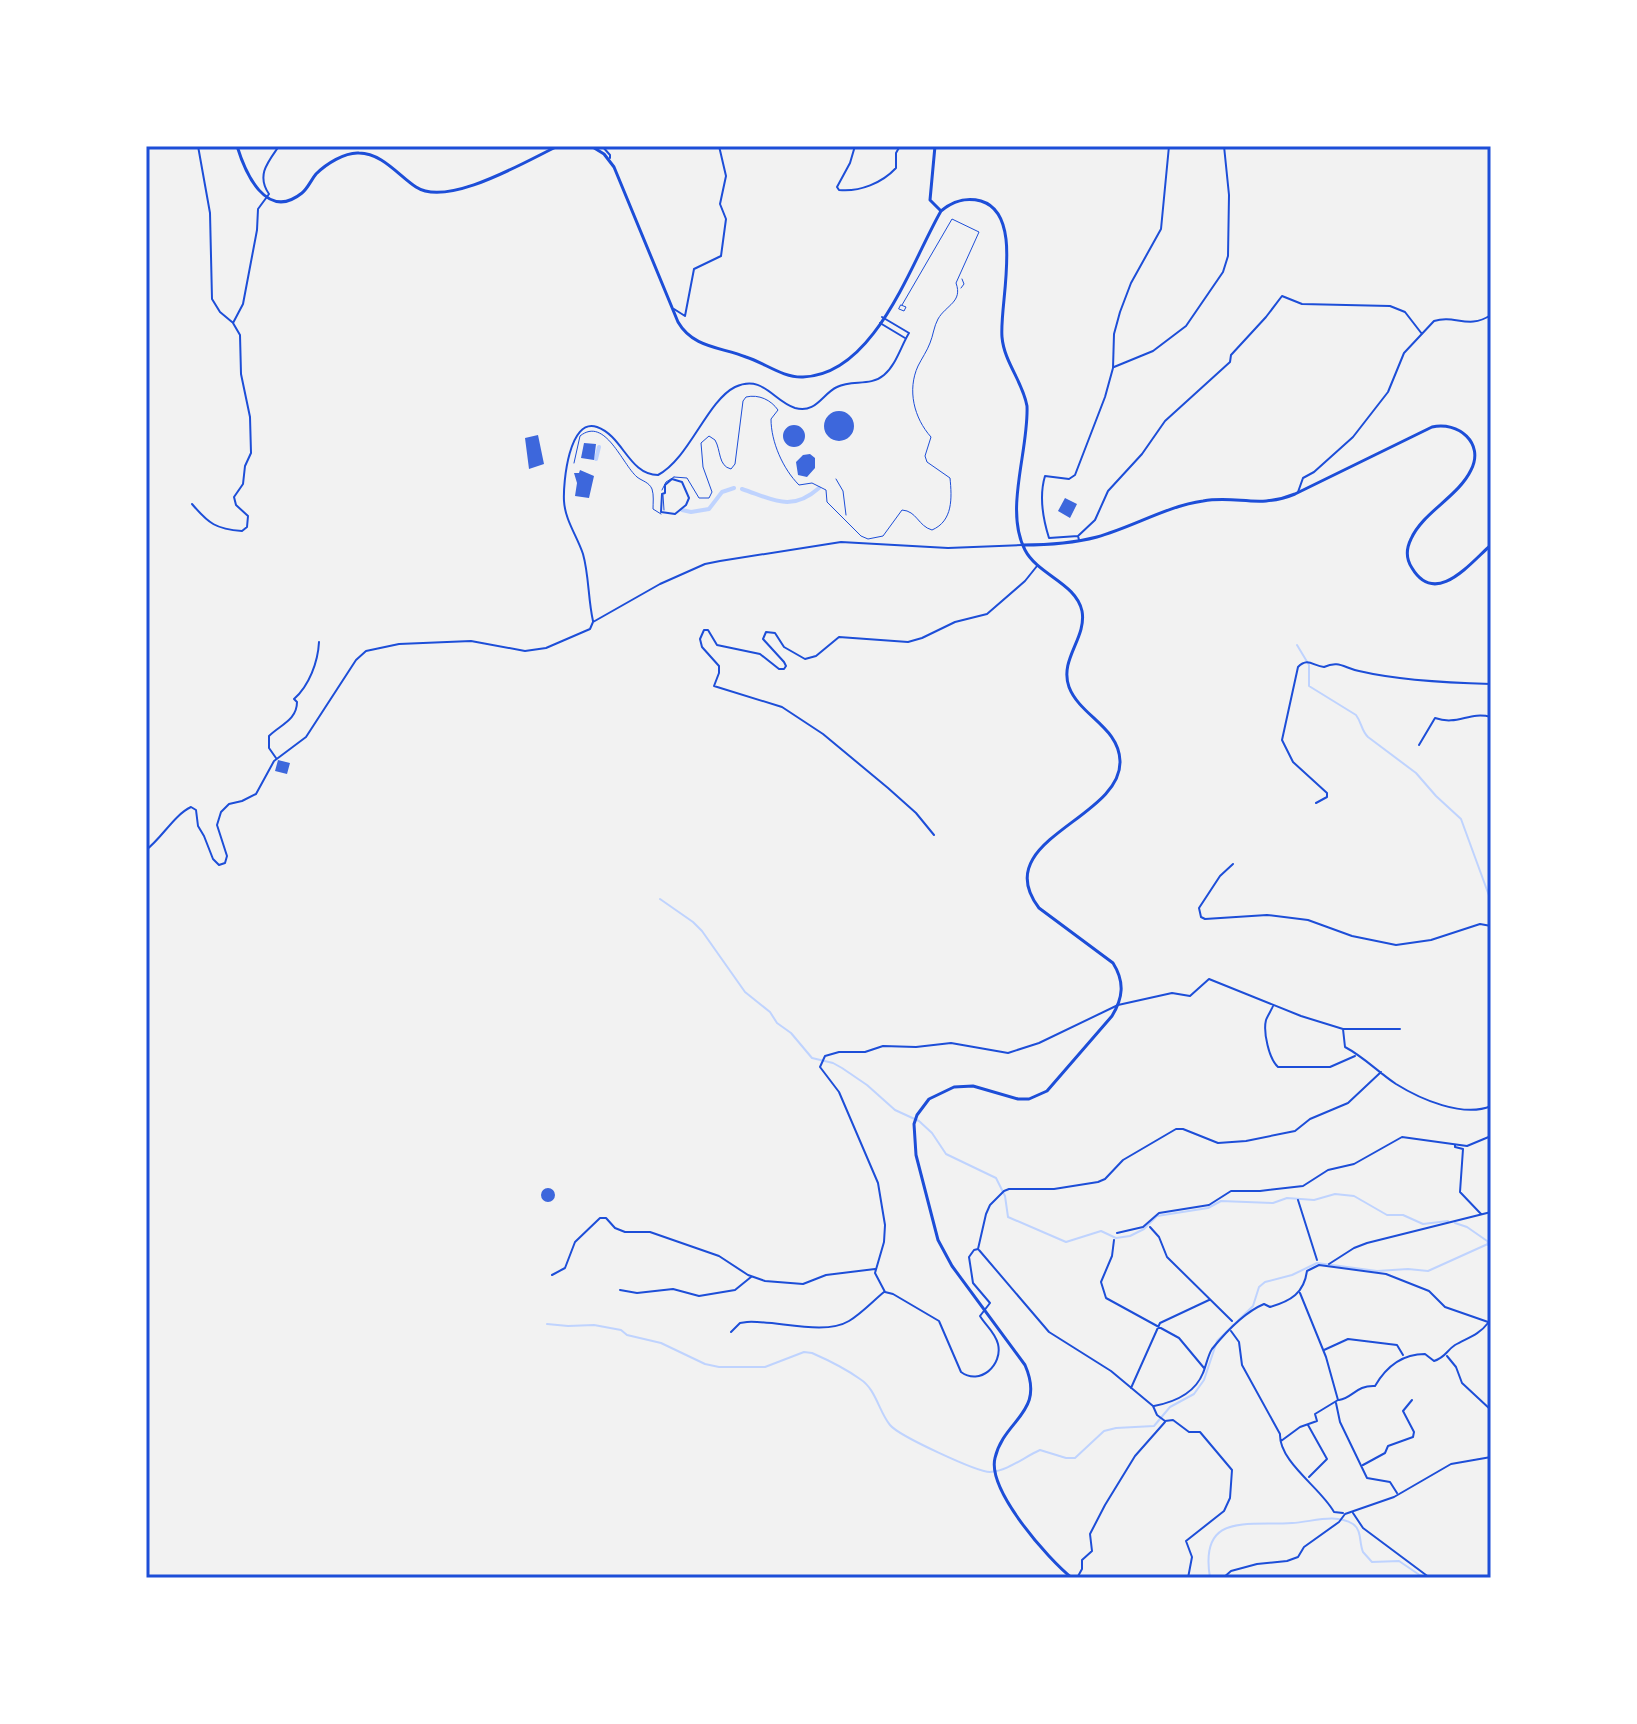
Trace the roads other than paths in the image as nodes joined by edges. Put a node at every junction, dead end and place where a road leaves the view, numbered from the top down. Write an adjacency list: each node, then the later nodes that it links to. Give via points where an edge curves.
1 (198, 146): 23 (street, via 210,213 212,299)
2 (237, 146): 14 (street, via 250,178)
3 (279, 146): 14 (street, via 263,177)
4 (558, 146): 14 (street, via 443,194 426,192 380,159 358,153 320,171 294,198)
5 (591, 146): 13 (street)
6 (602, 146): 13 (street)
7 (719, 146): 19 (street, via 726,176 720,204 726,221 721,256 694,269 685,316)
8 (855, 146): 9 (street, via 839,190 861,190 887,177 896,168)
9 (900, 146)
10 (935, 146): 15 (street, via 930,200)
11 (1169, 146): 26 (street, via 1161,229 1120,312)
12 (1224, 146): 26 (street, via 1229,195 1223,272 1186,326 1153,351)
13 (609, 159): 19 (street)
14 (267, 198): 23 (street, via 258,209 243,304)
15 (941, 211): 21 (street); 35 (street, via 956,201 978,200 1003,220 1003,343 1027,406 1016,513)
16 (960, 278): 17 (lane); 17 (lane, via 964,284); 18 (lane, via 979,232 952,219)
17 (958, 288): 33 (lane, via 955,302 937,321 916,372 913,394 931,437 927,462 950,478 946,519 932,530 902,510 883,536 872,539 861,536)
18 (902, 305)
19 (672, 308): 22 (street, via 695,340 794,376 819,373 851,358)
20 (1491, 315): 24 (street, via 1473,323 1437,320)
21 (882, 317): 22 (street); 25 (street, via 909,333)
22 (879, 322): 25 (street)
23 (233, 323): 31 (street, via 240,335 251,453 234,497 248,516 247,527 242,531 214,526)
24 (1422, 334): 30 (street, via 1404,353 1388,392 1353,437 1303,478); 34 (street, via 1405,312 1390,306 1302,304 1282,296 1230,362 1165,421 1108,491 1095,520)
25 (906, 338): 38 (street, via 880,378 841,385 808,409 788,405 761,385 737,386 658,475 642,472 601,429 580,429 573,442 564,506 583,555)
26 (1113, 368): 34 (street, via 1075,475 1045,476 1043,484 1049,538)
27 (574, 463): 32 (lane, via 580,436 599,432 652,489 655,512)
28 (673, 478): 32 (street, via 665,485); 32 (street, via 682,482 689,501 675,514); 33 (lane, via 687,478 699,498 709,498 701,443 709,436 715,440 721,460 731,469 743,401 759,397 778,410 771,428 790,476 799,485 812,483 826,490 827,502)
29 (836, 479): 33 (lane, via 843,491)
30 (1298, 493): 34 (street, via 1267,502 1205,500 1097,537); 36 (street, via 1432,427 1452,426 1470,439 1474,462 1413,534 1410,564 1427,581 1445,583)
31 (192, 504)
32 (663, 512)
33 (845, 518)
34 (1079, 538): 35 (street)
35 (1023, 545): 37 (street); 38 (street, via 948,548 841,542 720,561 660,584)
36 (1491, 545)
37 (1037, 566): 45 (street, via 987,614 908,642 839,637 805,659 784,647 775,633 766,632 763,639 784,662 784,669 760,654 717,645 708,630 702,633 702,647 719,666 714,686 782,707 823,734 916,813); 49 (street, via 1080,605 1082,623 1068,662 1068,685 1113,738 1120,759 1111,788 1037,852 1029,888 1046,914 1113,963 1121,982)
38 (593, 622): 43 (street, via 590,629 546,648 525,651 471,641 373,647 356,660 306,737)
39 (319, 642): 43 (street, via 311,674 294,699 297,711 269,736)
40 (1491, 684): 44 (street, via 1371,674 1339,663 1301,663 1282,740 1293,762 1327,793)
41 (1491, 717): 42 (street, via 1435,718)
42 (1419, 745)
43 (276, 758): 46 (street, via 256,794 221,812 217,825 225,863 213,859 191,807)
44 (1316, 803)
45 (934, 835)
46 (146, 850)
47 (1233, 864): 48 (street, via 1199,908 1201,917 1308,920 1396,945 1474,925)
48 (1491, 926)
49 (1118, 1005): 50 (street, via 1172,993 1190,996 1209,979); 67 (street, via 1008,1053 951,1043 883,1046 823,1057 821,1069 839,1092 878,1183 885,1225); 74 (street, via 1047,1091 1018,1099 973,1086 954,1087 929,1099 917,1115 916,1155 938,1240)
50 (1273, 1005): 51 (street); 53 (street, via 1265,1021 1278,1067 1330,1067)
51 (1343, 1029): 52 (street); 53 (street, via 1345,1047)
52 (1400, 1029)
53 (1357, 1054): 54 (street)
54 (1381, 1072): 55 (street, via 1397,1085 1442,1104 1473,1110); 64 (street, via 1348,1103 1295,1131 1218,1143 1176,1129 1123,1160 1098,1182 1004,1191 990,1205)
55 (1491, 1106)
56 (1491, 1136): 57 (street, via 1472,1145)
57 (1455, 1145): 60 (street, via 1463,1149 1460,1192); 62 (street, via 1402,1137 1303,1186 1231,1191 1209,1205 1159,1213 1143,1227)
58 (1298, 1200): 65 (street)
59 (1491, 1212): 60 (street)
60 (1482, 1215): 66 (street, via 1367,1243)
61 (1150, 1227): 73 (street, via 1167,1257)
62 (1117, 1233)
63 (1114, 1240): 77 (street, via 1101,1282 1106,1298)
64 (978, 1249): 74 (street, via 969,1262 973,1283 990,1303); 84 (street, via 1049,1332)
65 (1317, 1260)
66 (1324, 1266): 72 (street, via 1307,1271); 76 (street, via 1386,1274 1416,1284 1445,1307)
67 (876, 1269): 69 (street, via 826,1275 803,1284); 71 (street)
68 (552, 1275): 69 (street, via 565,1268 575,1242 606,1218 625,1232 650,1232 719,1256)
69 (752, 1276): 70 (street, via 735,1290 699,1296 673,1289)
70 (620, 1290)
71 (885, 1292): 74 (street, via 939,1321 961,1372 969,1377 982,1377 998,1355 994,1334 980,1316); 79 (street, via 839,1325 747,1322)
72 (1299, 1292): 78 (street, via 1283,1304 1256,1308); 80 (street)
73 (1210, 1300): 75 (street); 77 (street)
74 (985, 1310): 98 (street, via 1025,1365 1032,1389 1024,1412 995,1455 994,1473 1033,1540)
75 (1232, 1321)
76 (1490, 1322): 81 (street)
77 (1158, 1327): 83 (street, via 1179,1338); 84 (street)
78 (1230, 1330): 83 (street); 91 (street)
79 (731, 1332)
80 (1323, 1351): 82 (street, via 1348,1339 1397,1345); 86 (street)
81 (1446, 1355): 82 (street, via 1436,1361 1425,1354); 88 (street, via 1462,1383)
82 (1403, 1356): 86 (street, via 1375,1386 1364,1386)
83 (1205, 1368): 87 (street, via 1188,1394)
84 (1131, 1389): 87 (street)
85 (1412, 1400): 93 (street, via 1403,1411 1413,1437 1388,1446)
86 (1337, 1401): 90 (street, via 1318,1410 1317,1421); 93 (street, via 1338,1416)
87 (1153, 1406): 89 (street)
88 (1491, 1410)
89 (1164, 1421): 98 (street, via 1105,1505 1090,1534 1092,1551); 99 (street, via 1200,1432 1232,1470 1224,1511 1186,1541 1192,1557)
90 (1308, 1424): 91 (street); 94 (street, via 1327,1459)
91 (1280, 1441): 94 (street)
92 (1491, 1457): 95 (street, via 1451,1464)
93 (1361, 1467): 95 (street, via 1367,1478 1390,1482)
94 (1307, 1478): 97 (street, via 1334,1512)
95 (1398, 1495): 96 (street)
96 (1353, 1512): 97 (street); 101 (street, via 1363,1528)
97 (1344, 1516): 100 (street, via 1298,1557 1231,1571)
98 (1075, 1578)
99 (1188, 1578)
100 (1223, 1578)
101 (1430, 1578)

